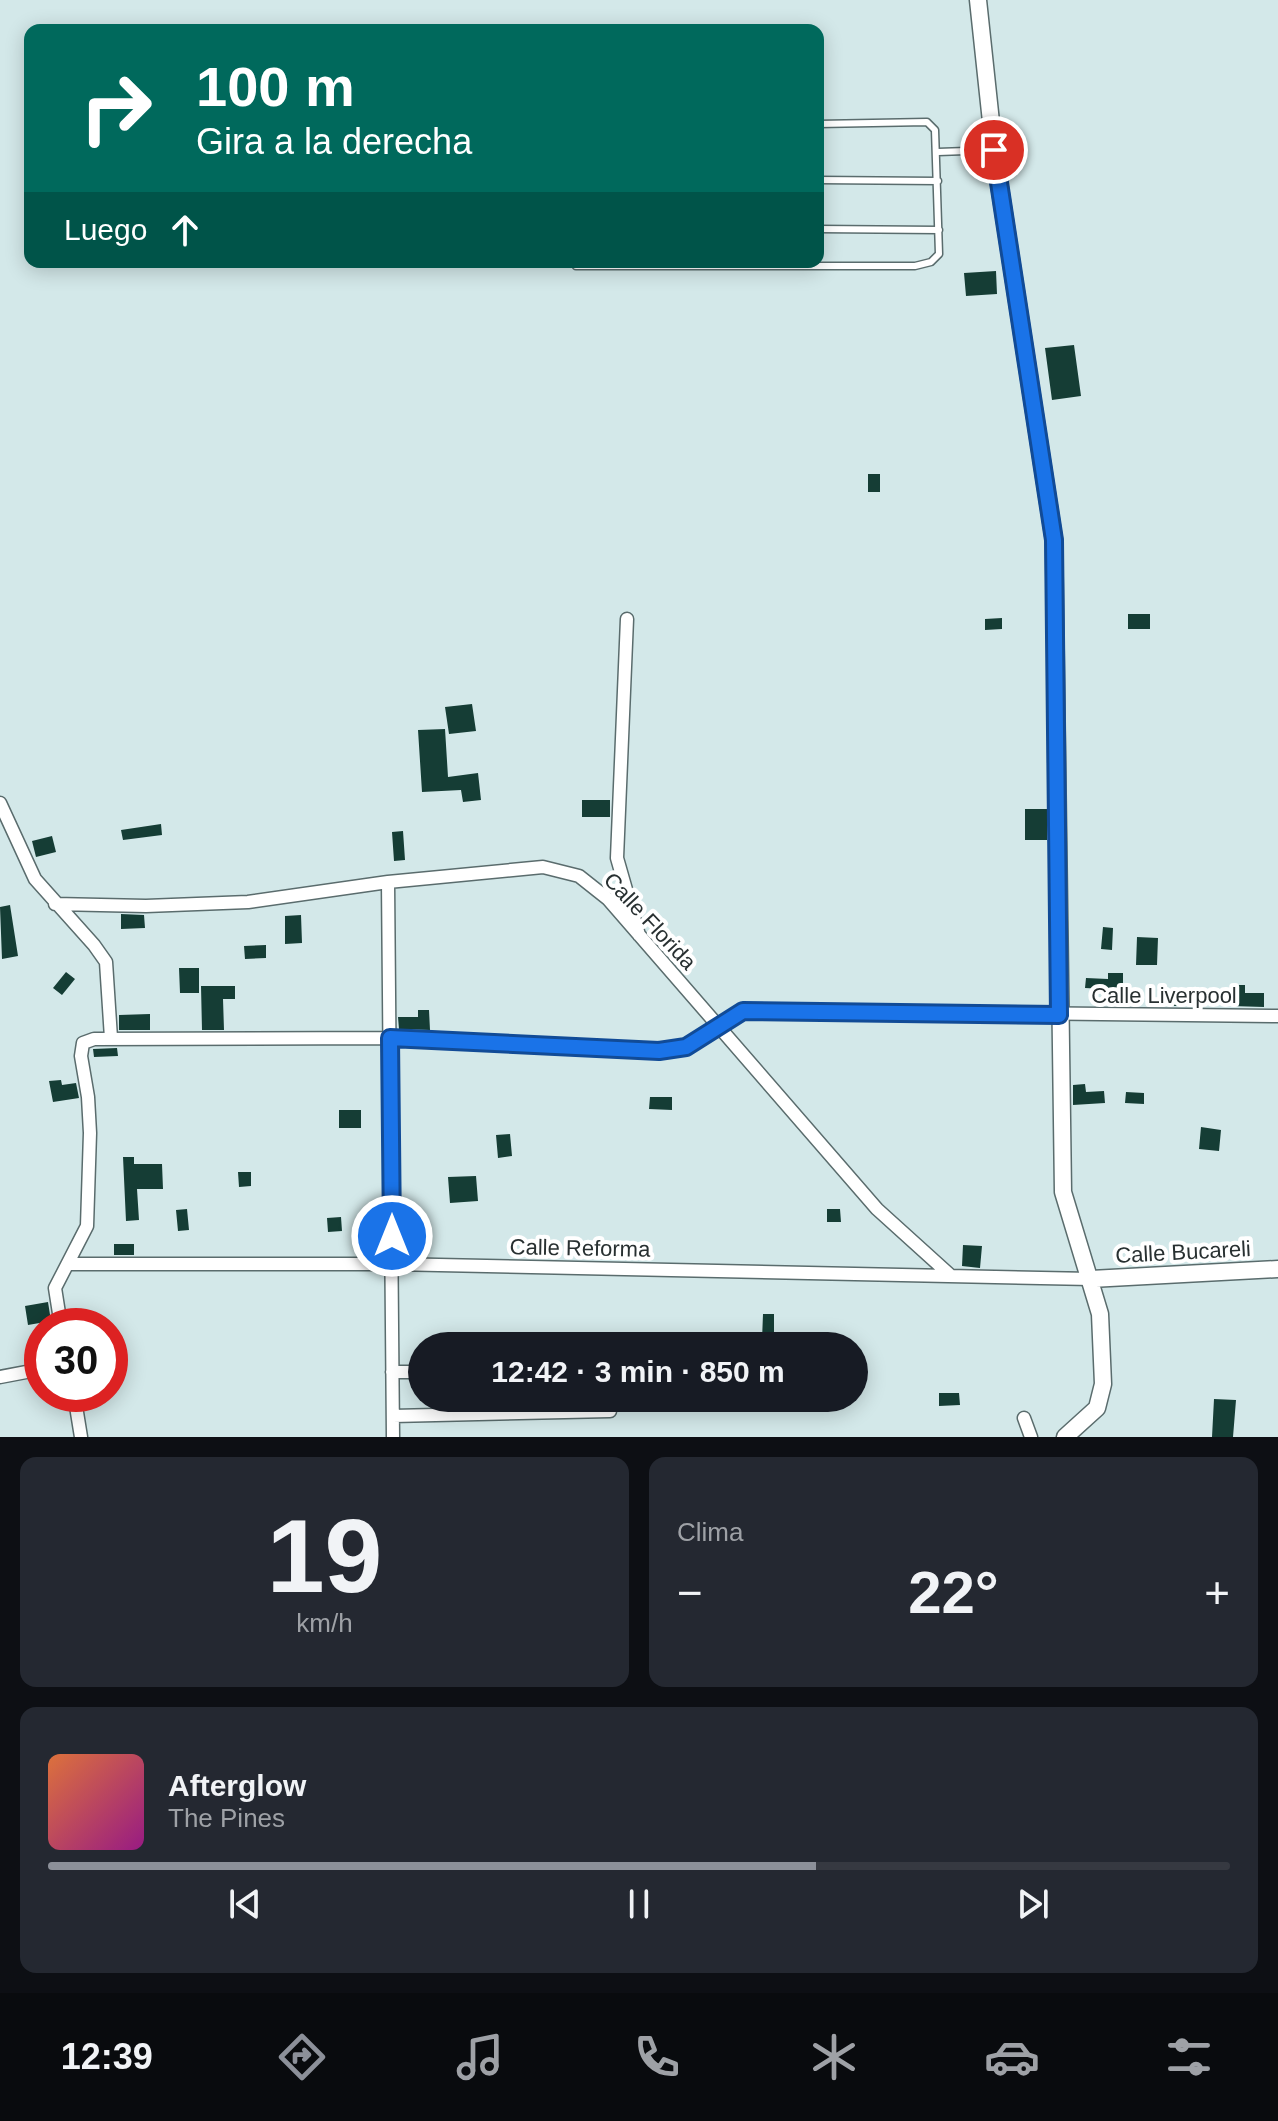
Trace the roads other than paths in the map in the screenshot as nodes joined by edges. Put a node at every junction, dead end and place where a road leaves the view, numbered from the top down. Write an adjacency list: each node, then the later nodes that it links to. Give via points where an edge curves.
1 (978, 0): 3 (street)
2 (824, 124): 4 (lane, via 927,122 935,130)
3 (994, 150): 4 (lane); 15 (street, via 1054,540)
4 (938, 152): 6 (lane)
5 (824, 180): 6 (lane)
6 (938, 181): 8 (lane)
7 (824, 229): 8 (lane)
8 (939, 230): 9 (lane, via 939,254 931,262)
9 (824, 266)
10 (627, 619): 14 (street, via 617,858)
11 (0, 803): 13 (street, via 35,879)
12 (388, 882): 13 (street, Calle Florida, via 248,902); 14 (street, Calle Florida, via 543,867 579,876 608,899); 19 (street)
13 (55, 904): 18 (street, via 106,962)
14 (640, 938): 17 (street, Calle Florida)
15 (1059, 1015): 16 (street, Calle Liverpool); 17 (street, Calle Liverpool, via 758,1010 743,1011); 24 (street, via 1063,1192)
16 (1278, 1016)
17 (718, 1027): 19 (street, Calle Liverpool, via 686,1047 659,1051); 23 (street, Calle Florida, via 877,1209)
18 (111, 1038): 19 (street, Calle Liverpool); 20 (street, Calle Liverpool, via 83,1043 90,1133 87,1226)
19 (390, 1038): 21 (street)
20 (68, 1264): 21 (street, Calle Reforma); 25 (street, via 55,1288)
21 (392, 1264): 23 (street, Calle Reforma); 27 (street)
22 (1278, 1269): 24 (street, Calle Bucareli)
23 (950, 1275): 24 (street, Calle Reforma)
24 (1091, 1279): 37 (street, via 1100,1314 1103,1384 1097,1408)
25 (58, 1308)
26 (24, 1372): 29 (street)
27 (392, 1372): 28 (street); 32 (street)
28 (408, 1372)
29 (0, 1377)
30 (77, 1412): 34 (street)
31 (567, 1412): 32 (street)
32 (393, 1416): 35 (street)
33 (1024, 1418): 36 (street)
34 (81, 1437)
35 (393, 1437)
36 (1031, 1437)
37 (1065, 1437)

